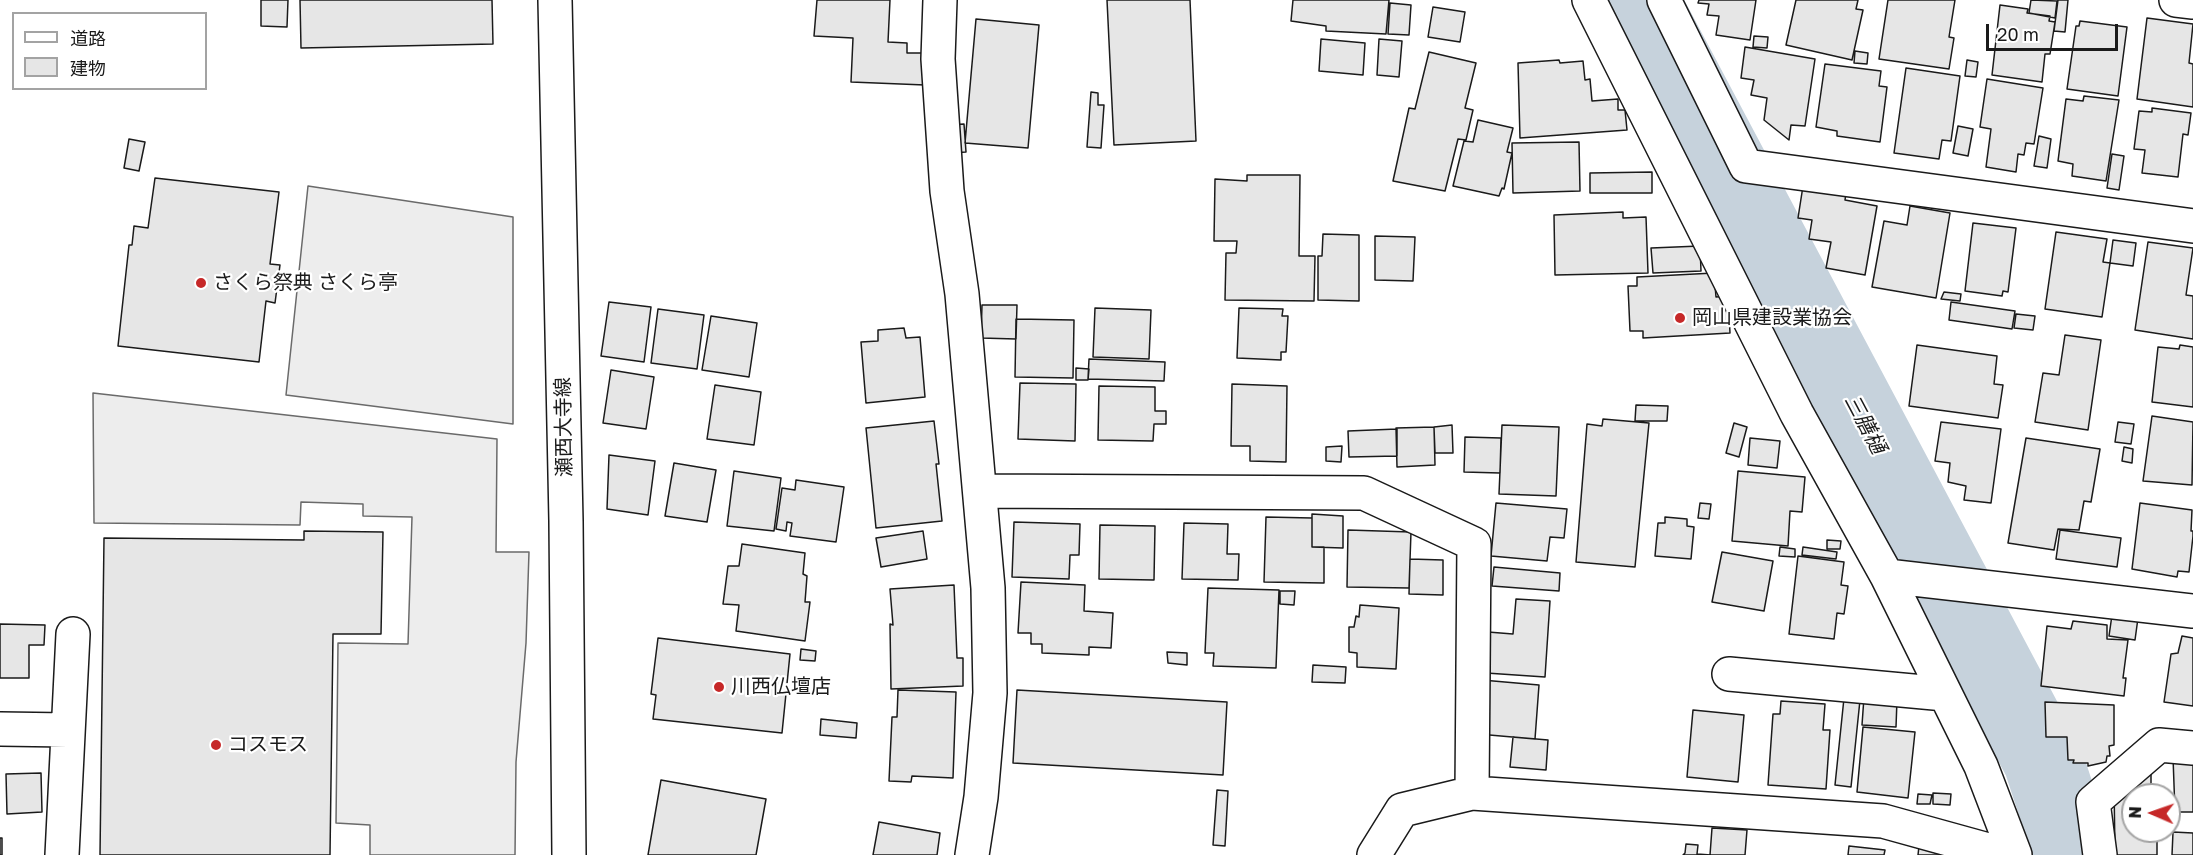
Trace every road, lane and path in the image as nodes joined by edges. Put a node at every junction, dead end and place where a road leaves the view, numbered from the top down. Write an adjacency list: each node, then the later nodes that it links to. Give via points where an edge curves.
1 (555, 0): 19 (street, 瀬西大寺線)
2 (940, 0): 8 (street, via 938,58 947,191 962,294)
3 (1589, 0): 9 (street, via 1797,414)
4 (1664, 0): 7 (street, via 1746,166)
5 (2175, 0): 6 (street)
6 (2193, 2)
7 (2193, 226)
8 (980, 491): 17 (street, via 1364,493 1474,544); 20 (street, via 988,588 990,693)
9 (1900, 577): 10 (street); 13 (street)
10 (2193, 611)
11 (73, 634): 15 (street)
12 (1729, 674): 13 (street)
13 (1945, 693): 23 (street, via 1981,766)
14 (0, 729): 15 (street)
15 (69, 730): 18 (street)
16 (2193, 747): 24 (street, via 2159,745 2092,802)
17 (1472, 793): 21 (street, via 1402,810); 22 (street, via 1883,821)
18 (62, 855)
19 (569, 855)
20 (972, 855)
21 (1374, 855)
22 (2006, 855)
23 (2015, 855)
24 (2100, 855)

